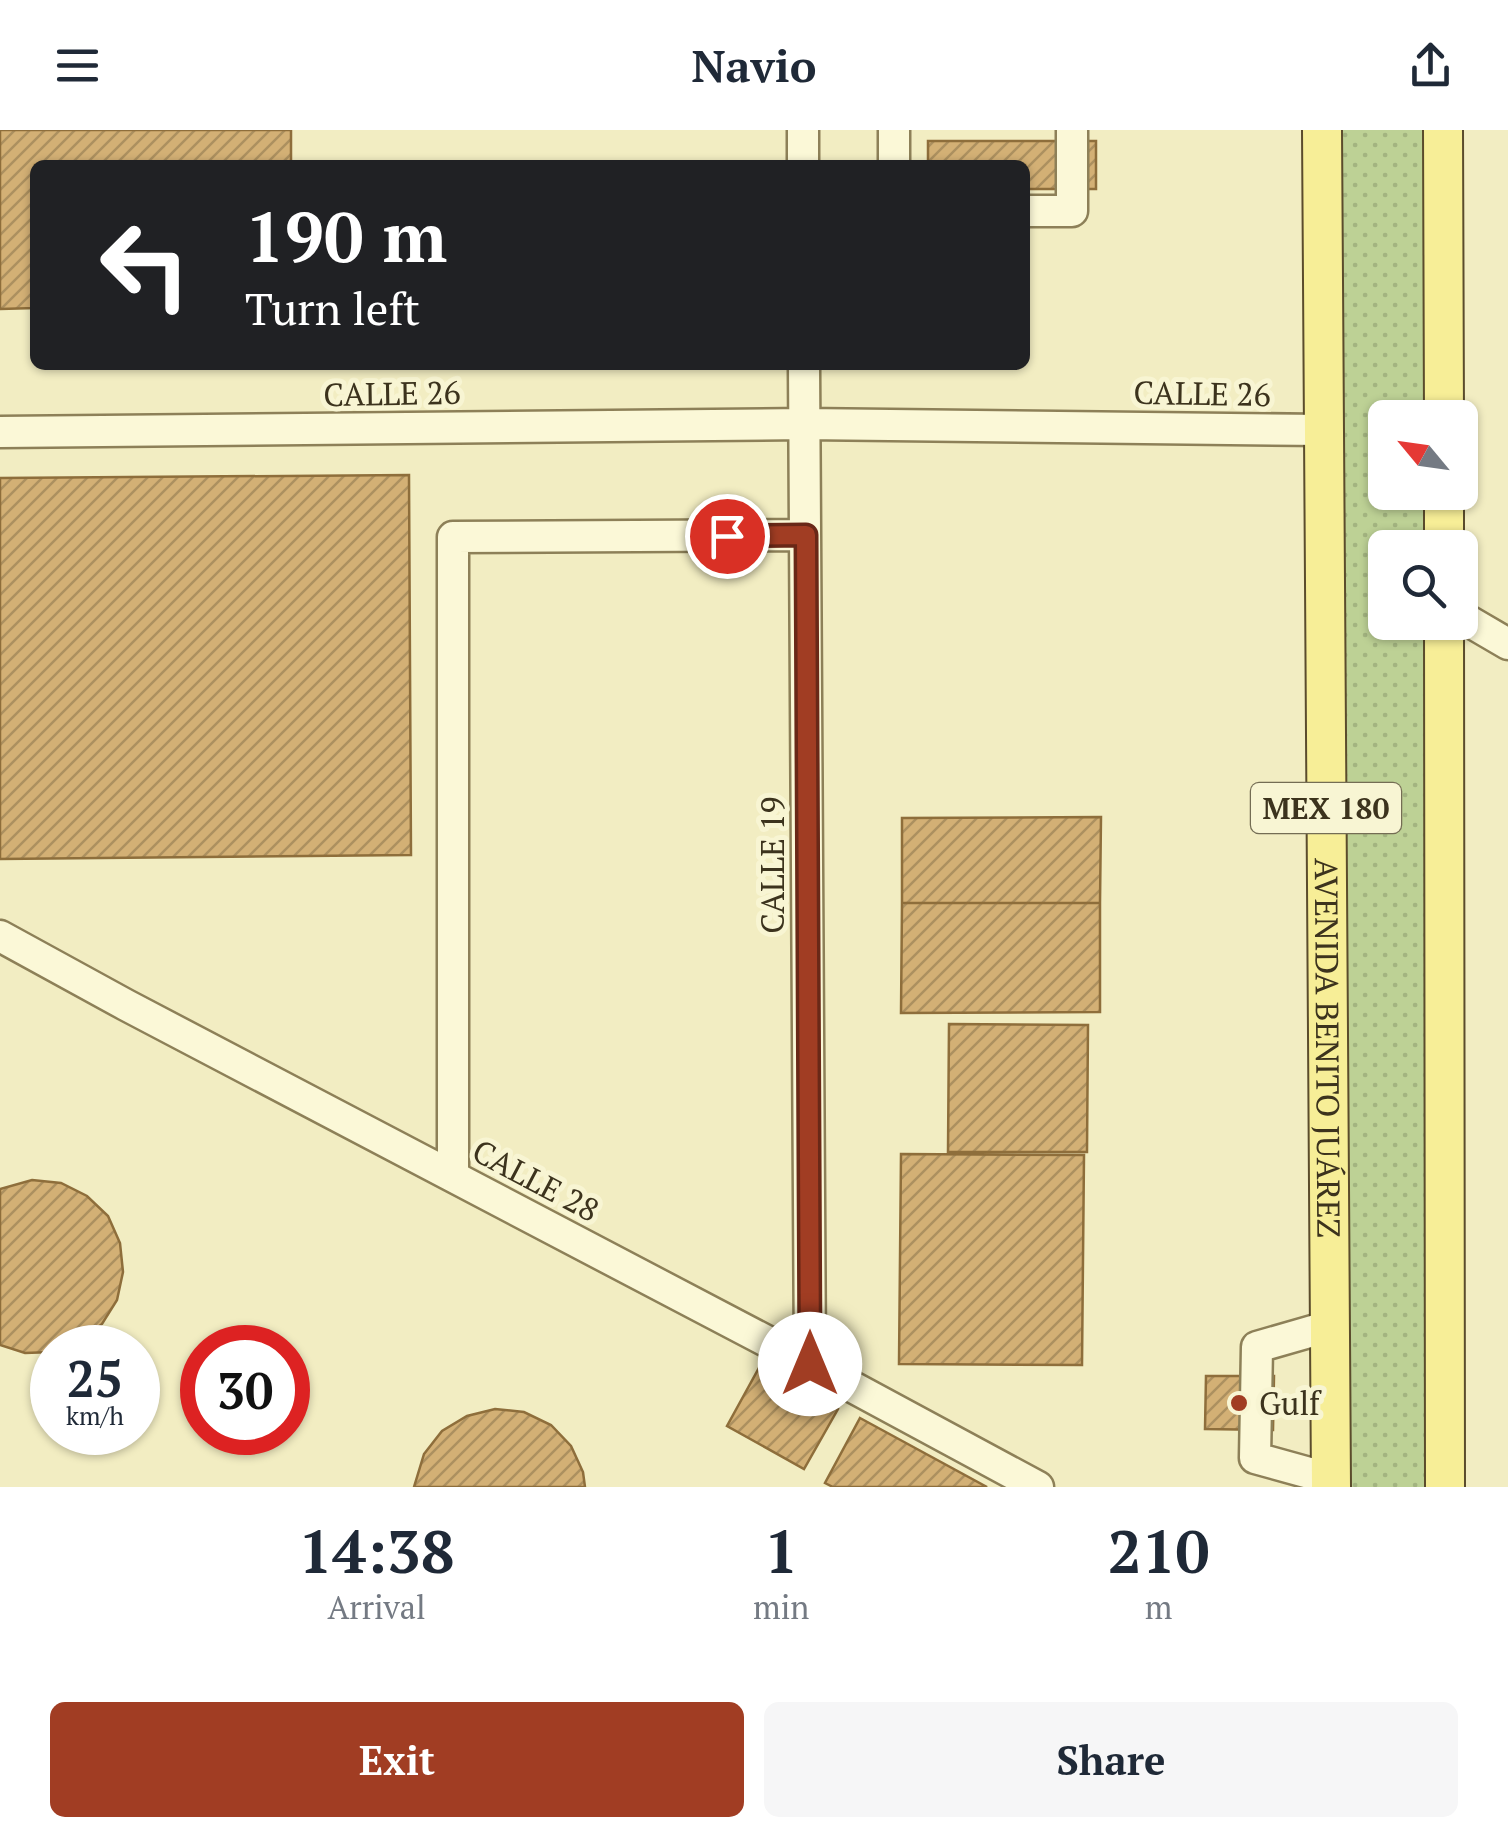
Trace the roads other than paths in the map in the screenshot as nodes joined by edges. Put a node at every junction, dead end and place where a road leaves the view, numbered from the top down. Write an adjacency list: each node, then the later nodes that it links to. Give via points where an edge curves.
1 (803, 130): 6 (street)
2 (894, 130): 7 (street)
3 (1072, 130): 8 (street, via 1072,211)
4 (1322, 130): 12 (main road, AVENIDA BENITO JUÁREZ / MEX 180)
5 (1444, 130): 10 (main road)
6 (803, 160)
7 (894, 160)
8 (1030, 212)
9 (804, 370): 11 (street, CALLE 19)
10 (1444, 400)
11 (805, 424): 12 (street, CALLE 26); 13 (street, CALLE 26); 14 (street, CALLE 19)
12 (1324, 430): 20 (main road, AVENIDA BENITO JUÁREZ / MEX 180)
13 (0, 432)
14 (806, 535): 19 (street, via 453,537); 21 (street, CALLE 19)
15 (1478, 626): 17 (street)
16 (1444, 640): 24 (main road, MEX 180)
17 (1508, 644)
18 (0, 936): 19 (street, CALLE 28)
19 (453, 1176): 21 (street, CALLE 28)
20 (1330, 1326): 22 (main road, AVENIDA BENITO JUÁREZ / MEX 180); 22 (street, via 1256,1347 1255,1458)
21 (810, 1364): 23 (street, CALLE 28)
22 (1331, 1483)
23 (1038, 1487)
24 (1445, 1487)

